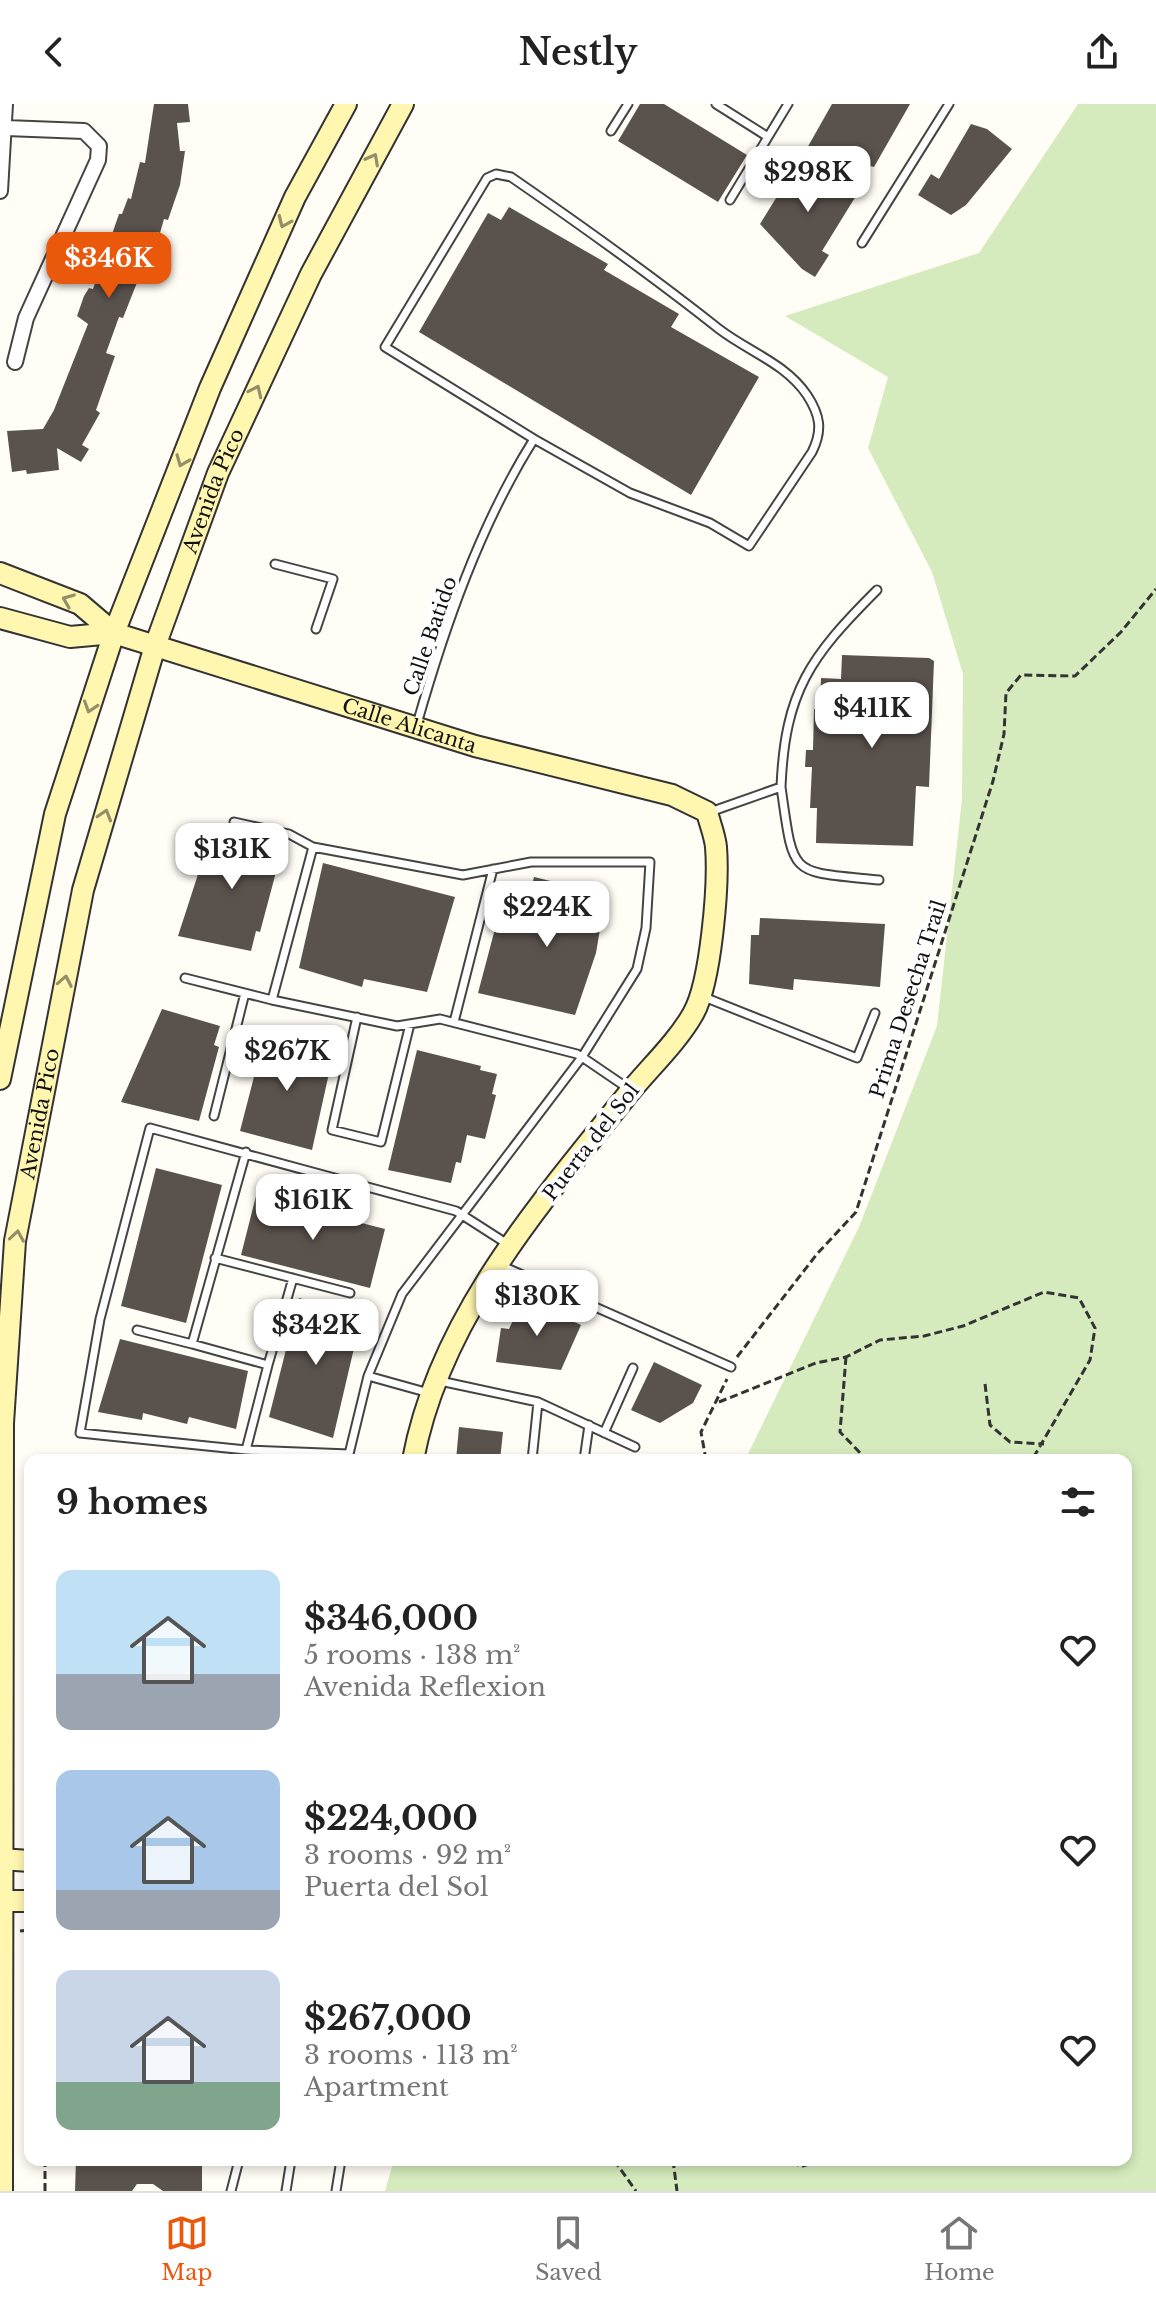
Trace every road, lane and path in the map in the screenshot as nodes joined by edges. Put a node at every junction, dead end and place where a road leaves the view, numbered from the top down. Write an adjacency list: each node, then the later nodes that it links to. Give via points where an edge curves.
1 (5, 104): 8 (street)
2 (346, 104): 22 (main road, Avenida Pico, one-way to 22, via 295,197 246,306)
3 (403, 104): 23 (main road, Avenida Pico, one-way to 3, via 218,473 311,274)
4 (628, 104): 9 (lane)
5 (716, 104): 10 (lane)
6 (788, 104): 10 (lane)
7 (949, 104): 13 (lane)
8 (6, 128): 11 (street); 14 (street, via 84,131 99,146 98,160 26,318)
9 (611, 131)
10 (768, 137): 12 (lane)
11 (0, 191)
12 (730, 200)
13 (862, 243)
14 (15, 362)
15 (534, 439): 15 (lane, via 385,347 487,178 496,174 511,177 772,361 806,394 820,421 812,452 749,546 710,523 630,493); 24 (lane, Calle Batido, via 510,478 475,558)
16 (275, 564): 21 (lane, via 333,579)
17 (0, 573): 22 (main road, Calle Alicanta, one-way to 17, via 80,604)
18 (1156, 589): 54 (path, Prima Desecha Trail, via 1075,676 1021,675 1006,693 1004,734 993,781 856,1212)
19 (877, 590): 25 (lane, via 842,625 800,683 783,739)
20 (0, 618): 22 (main road, Calle Alicanta, via 70,637)
21 (316, 629)
22 (114, 633): 23 (main road, Calle Alicanta); 40 (main road, Avenida Pico, one-way to 40, via 55,814)
23 (155, 646): 24 (main road, Calle Alicanta); 72 (main road, Avenida Pico, one-way to 23, via 3,1423 15,1241 83,890)
24 (416, 726): 26 (main road, Calle Alicanta, via 672,795)
25 (781, 787): 26 (lane); 30 (lane, via 789,840 800,867 811,873)
26 (707, 812): 33 (main road, Puerta del Sol, via 716,847 711,945)
27 (234, 822): 28 (lane, via 289,834)
28 (313, 847): 29 (lane, via 463,875); 34 (lane)
29 (493, 869): 37 (lane); 39 (lane, via 531,862 650,862 637,969)
30 (879, 880)
31 (185, 978): 32 (lane)
32 (245, 993): 34 (lane); 42 (lane)
33 (699, 994): 35 (lane, via 857,1058); 41 (main road, Puerta del Sol, via 694,1013)
34 (272, 1000): 36 (lane)
35 (875, 1013)
36 (357, 1017): 38 (lane); 38 (lane, via 332,1130 381,1142)
37 (454, 1022): 38 (lane); 39 (lane)
38 (410, 1024)
39 (582, 1057): 41 (lane); 44 (lane)
40 (0, 1079)
41 (630, 1091): 45 (main road, Puerta del Sol)
42 (214, 1116)
43 (246, 1152): 44 (lane); 46 (lane); 65 (lane, via 150,1128 100,1319 80,1433)
44 (460, 1214): 45 (lane); 56 (lane, via 402,1294)
45 (510, 1245): 47 (main road, Puerta del Sol)
46 (215, 1258): 48 (lane); 51 (lane)
47 (498, 1264): 54 (lane); 58 (main road, Puerta del Sol)
48 (293, 1278): 49 (lane); 53 (lane)
49 (350, 1293)
50 (137, 1330): 51 (lane)
51 (192, 1344): 53 (lane)
52 (846, 1357): 60 (path, via 816,1363); 63 (path, via 880,1340 963,1326 1044,1292 1079,1298 1095,1328 1090,1360); 70 (path, via 840,1432)
53 (268, 1365): 65 (lane)
54 (731, 1367): 60 (path, Prima Desecha Trail)
55 (633, 1368): 62 (lane)
56 (368, 1376): 58 (lane); 65 (lane, via 349,1454)
57 (985, 1384): 63 (path, via 990,1425 1010,1442)
58 (431, 1386): 59 (lane); 66 (main road, Puerta del Sol)
59 (538, 1402): 61 (lane); 67 (lane)
60 (719, 1402): 69 (path, Prima Desecha Trail, via 701,1432)
61 (589, 1425): 62 (lane); 68 (lane)
62 (604, 1433): 64 (lane)
63 (1044, 1444): 71 (path)
64 (635, 1447)
65 (246, 1450)
66 (414, 1454)
67 (533, 1454)
68 (585, 1454)
69 (705, 1454)
70 (861, 1454)
71 (1036, 1454)
72 (0, 1859): 73 (main road); 74 (main road, Avenida Pico)
73 (24, 1861)
74 (0, 1901): 75 (main road); 82 (main road, Avenida Pico)
75 (24, 1901)
76 (45, 2166): 83 (path)
77 (237, 2166): 84 (lane)
78 (290, 2166): 85 (lane)
79 (340, 2166): 86 (lane)
80 (618, 2166): 87 (path)
81 (674, 2166): 88 (path)
82 (2, 2191)
83 (45, 2191)
84 (231, 2191)
85 (286, 2191)
86 (336, 2191)
87 (636, 2191)
88 (677, 2191)

